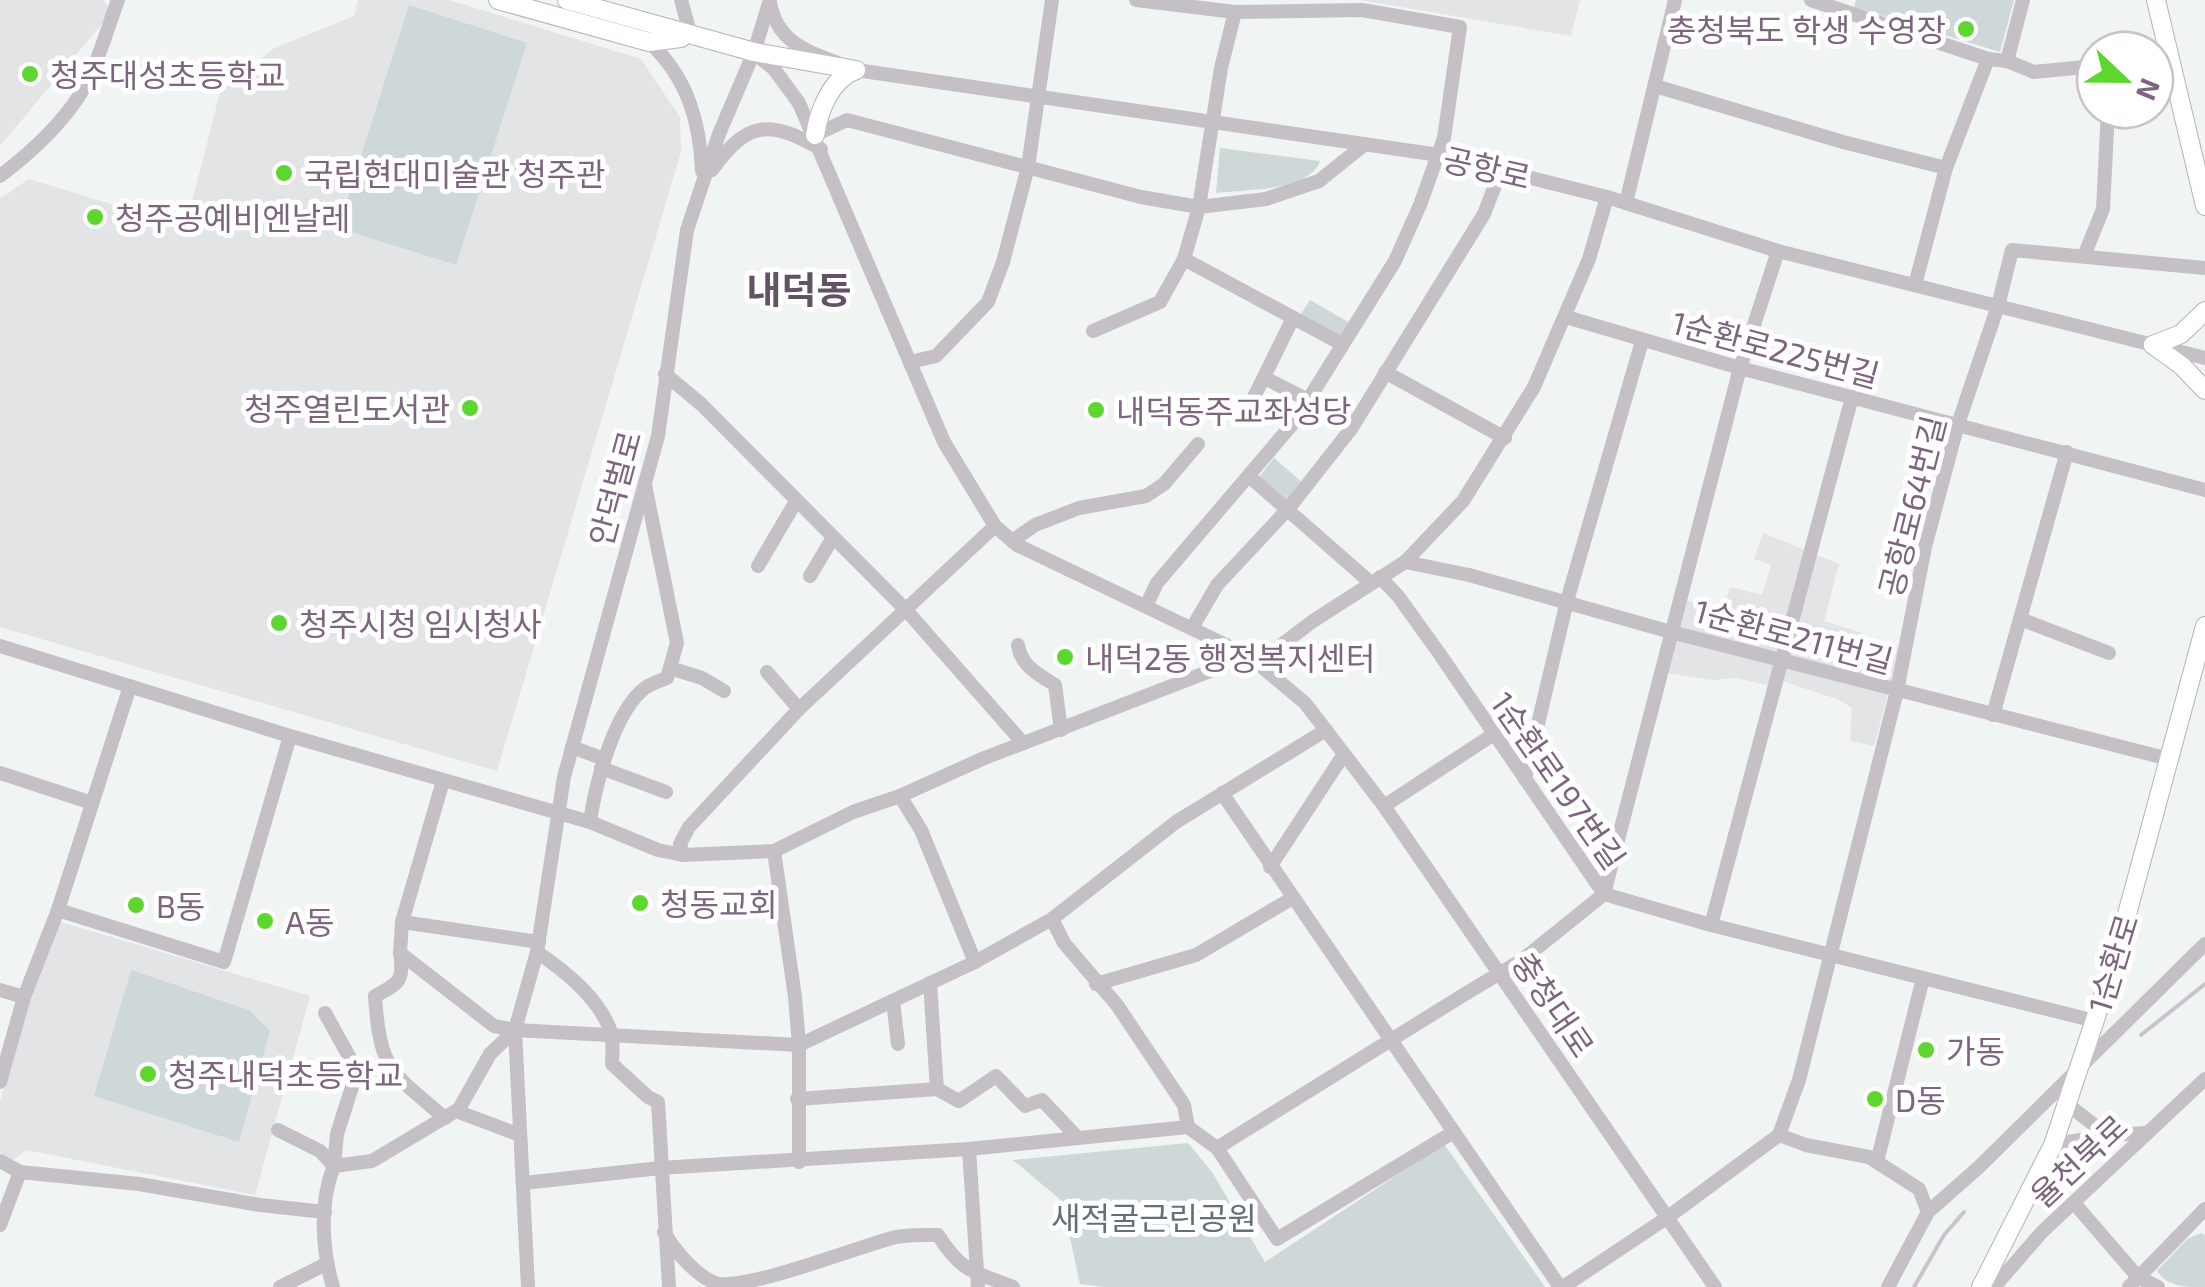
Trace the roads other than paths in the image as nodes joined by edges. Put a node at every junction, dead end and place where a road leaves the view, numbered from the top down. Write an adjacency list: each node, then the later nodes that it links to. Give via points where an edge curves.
1 (118, 0): 32 (street, via 78,98)
2 (498, 0): 15 (main road)
3 (567, 0): 14 (main road, 공항로)
4 (1052, 0): 22 (street)
5 (1136, 0): 12 (street)
6 (1676, 0): 21 (street)
7 (1811, 0): 17 (street)
8 (2023, 0): 18 (street)
9 (2156, 0): 13 (main road)
10 (770, 1): 16 (street, 안덕벌로); 20 (street, via 777,28 788,39)
11 (678, 2): 14 (street)
12 (1236, 12): 24 (street); 28 (street, via 1362,10 1460,27)
13 (2160, 30)
14 (691, 36): 15 (main road); 16 (main road, 공항로)
15 (649, 42): 33 (street, via 693,106)
16 (754, 52): 20 (main road, 공항로); 26 (street, 충청대로, via 791,92); 33 (street, 안덕벌로)
17 (1988, 59): 18 (street); 30 (street)
18 (2007, 61): 19 (street, via 2034,72)
19 (2075, 68)
20 (856, 70): 22 (street, 공항로); 26 (main road, via 834,86)
21 (1655, 86): 30 (street); 35 (street)
22 (1037, 96): 24 (street, 공항로); 29 (street)
23 (2175, 102): 36 (main road)
24 (1212, 123): 27 (street, 공항로); 37 (street)
25 (2107, 130): 39 (street, via 2104,209)
26 (818, 142): 29 (street, via 847,120); 33 (street, via 782,130 754,131 736,139); 52 (street, 충청대로)
27 (1365, 144): 28 (street, 공항로); 37 (street, via 1319,182 1266,199)
28 (1438, 154): 31 (street, 공항로); 49 (street, via 1396,261)
29 (1028, 167): 37 (street); 52 (street, via 988,302 936,356)
30 (1946, 168): 42 (street)
31 (1501, 170): 34 (street, 공항로); 54 (street, via 1484,214)
32 (0, 176)
33 (702, 183): 55 (street, 안덕벌로, via 687,230)
34 (1608, 197): 35 (street, 공항로); 45 (street)
35 (1626, 203): 38 (street, 공항로)
36 (2205, 206)
37 (1200, 207): 40 (street)
38 (1778, 250): 42 (street, 공항로); 53 (street)
39 (2084, 256): 41 (street); 43 (street, via 2012,250)
40 (1184, 259): 46 (street); 47 (street, via 1160,302)
41 (2205, 268)
42 (1915, 284): 43 (street, 공항로)
43 (1998, 306): 50 (street, 공항로); 61 (street, 공항로64번길)
44 (2205, 312): 50 (main road, via 2181,334)
45 (1566, 317): 48 (street, 1순환로225번길); 62 (street)
46 (1293, 318): 49 (street); 56 (street)
47 (1093, 331)
48 (1642, 341): 53 (street, 1순환로225번길); 77 (street)
49 (1342, 344): 60 (street)
50 (2153, 345): 51 (street, 공항로); 57 (main road)
51 (2205, 358)
52 (910, 362): 70 (street, 충청대로, via 944,442)
53 (1740, 368): 59 (street, 1순환로225번길); 83 (street)
54 (1386, 372): 62 (street); 69 (street)
55 (666, 374): 66 (street, 안덕벌로); 68 (street)
56 (1264, 378): 58 (street); 60 (street)
57 (2205, 390)
58 (1254, 397)
59 (1852, 397): 61 (street, 1순환로225번길); 88 (street)
60 (1308, 400): 65 (street)
61 (1958, 424): 64 (street, 1순환로225번길); 93 (street, 공항로64번길, via 1925,547)
62 (1505, 438): 73 (street, via 1464,501)
63 (1198, 444): 72 (street, via 1146,496 1079,508)
64 (2068, 452): 67 (street, 1순환로225번길); 80 (street)
65 (1250, 476): 69 (street, 1순환로197번길); 78 (street, via 1157,583)
66 (644, 482): 89 (street, via 678,643); 101 (street, 안덕벌로)
67 (2205, 490)
68 (795, 503): 71 (street); 74 (street)
69 (1288, 508): 76 (street, 1순환로197번길); 82 (street, via 1217,585)
70 (995, 526): 72 (street, 충청대로); 79 (street)
71 (832, 539): 75 (street); 79 (street)
72 (1012, 541): 78 (street, 충청대로)
73 (1405, 562): 76 (street); 77 (street, 1순환로211번길)
74 (758, 566)
75 (810, 576)
76 (1376, 580): 87 (street); 98 (street, 1순환로197번길, via 1398,596)
77 (1567, 601): 83 (street, 1순환로211번길); 106 (street)
78 (1146, 606): 82 (street, 충청대로)
79 (906, 610): 94 (street); 100 (street)
80 (2020, 619): 86 (street); 95 (street)
81 (2205, 626): 103 (main road, 1순환로)
82 (1192, 628): 87 (street, 충청대로)
83 (1671, 632): 88 (street, 1순환로211번길); 118 (street)
84 (1018, 645): 96 (street, via 1030,669 1055,685)
85 (0, 646): 91 (street)
86 (2109, 652)
87 (1254, 659): 96 (street); 97 (street, 충청대로)
88 (1782, 661): 93 (street, 1순환로211번길); 123 (street)
89 (670, 668): 92 (street); 104 (street, via 667,678 644,688)
90 (767, 672): 94 (street)
91 (130, 686): 99 (street); 111 (street)
92 (724, 691)
93 (1898, 691): 95 (street, 1순환로211번길); 127 (street, 공항로64번길)
94 (799, 709): 116 (street, via 689,827 680,844)
95 (1993, 715): 103 (street, 1순환로211번길)
96 (1060, 730): 100 (street)
97 (1326, 730): 102 (street, 충청대로); 109 (street)
98 (1494, 734): 106 (street, 1순환로197번길); 112 (street)
99 (290, 736): 107 (street); 120 (street, via 224,962)
100 (1023, 743): 110 (street)
101 (572, 747): 104 (street); 113 (street, 안덕벌로)
102 (1344, 754): 112 (street, 충청대로); 117 (street)
103 (2169, 759): 137 (main road, 1순환로)
104 (602, 764): 108 (street); 114 (street)
105 (0, 773): 111 (street)
106 (1525, 779): 118 (street, 1순환로197번길)
107 (443, 781): 113 (street); 122 (street)
108 (666, 792)
109 (1222, 794): 117 (street); 121 (street)
110 (900, 796): 115 (street); 128 (street, via 922,830)
111 (92, 803): 120 (street)
112 (1384, 806): 129 (street, 충청대로)
113 (556, 814): 114 (street); 125 (street, 안덕벌로)
114 (590, 822): 116 (street)
115 (774, 851): 116 (street); 142 (street)
116 (683, 855)
117 (1270, 867): 119 (street)
118 (1604, 894): 123 (street, 1순환로197번길); 129 (street)
119 (1291, 899): 132 (street, via 1196,955); 140 (street)
120 (58, 910): 134 (street)
121 (1052, 919): 128 (street); 132 (street)
122 (402, 922): 125 (street); 126 (street)
123 (1710, 925): 127 (street, 1순환로197번길)
124 (2205, 944): 143 (street)
125 (538, 947): 138 (street, 안덕벌로); 139 (street, via 602,1013)
126 (400, 954): 138 (street, via 494,1026); 149 (street, via 403,970 396,985 375,996 384,1055 404,1086)
127 (1831, 954): 130 (street, 1순환로197번길); 157 (street, 공항로64번길)
128 (976, 962): 131 (street)
129 (1502, 975): 140 (street); 172 (street, 충청대로)
130 (1923, 978): 137 (street, 1순환로197번길); 163 (street)
131 (930, 983): 135 (street); 146 (street)
132 (1096, 984): 150 (street, via 1184,1104)
133 (0, 990): 134 (street)
134 (24, 998): 145 (street)
135 (893, 1001): 141 (street); 142 (street)
136 (325, 1013): 164 (street, via 351,1060 352,1086)
137 (2095, 1020): 143 (main road, 1순환로)
138 (515, 1030): 139 (street); 149 (street, via 490,1054); 154 (street, 안덕벌로)
139 (612, 1036): 142 (street); 165 (street, via 612,1064 658,1102)
140 (1389, 1040): 153 (street); 159 (street)
141 (898, 1044)
142 (799, 1045): 147 (street)
143 (2078, 1069): 148 (main road, 1순환로); 171 (street)
144 (2205, 1079): 152 (street, 율천북로)
145 (0, 1082)
146 (937, 1090): 147 (street); 156 (street, via 959,1101 996,1076 1025,1106 1042,1100)
147 (798, 1099): 162 (street)
148 (2066, 1104): 155 (street); 158 (main road, 1순환로)
149 (450, 1114): 154 (street); 164 (street, via 372,1161)
150 (1188, 1128): 156 (street); 159 (street)
151 (278, 1130): 164 (street, via 320,1151)
152 (2147, 1133): 155 (street); 168 (street, 율천북로)
153 (1452, 1134): 159 (street, via 1277,1239); 185 (street)
154 (520, 1135): 167 (street, 안덕벌로)
155 (2107, 1135): 158 (street)
156 (1076, 1136): 160 (street)
157 (1779, 1136): 163 (street); 172 (street)
158 (2053, 1145): 188 (main road, 1순환로)
159 (1217, 1148)
160 (969, 1149): 162 (street); 178 (street)
161 (0, 1160): 166 (street)
162 (799, 1162): 165 (street)
163 (1878, 1162): 171 (street, via 1919,1189)
164 (334, 1166): 170 (street)
165 (660, 1168): 167 (street); 176 (street)
166 (20, 1172): 170 (street); 174 (street)
167 (524, 1183): 182 (street, 안덕벌로)
168 (2074, 1203): 179 (street); 189 (street, 율천북로)
169 (2205, 1209): 173 (street)
170 (324, 1212): 177 (street)
171 (1928, 1212): 187 (street)
172 (1668, 1217): 185 (street); 186 (street, 충청대로)
173 (2190, 1223): 175 (street); 179 (street)
174 (0, 1224)
175 (2205, 1231)
176 (664, 1232): 178 (street, via 676,1253 718,1284 747,1284 919,1235 938,1235); 183 (street)
177 (326, 1264): 180 (street); 181 (street)
178 (977, 1280): 184 (street)
179 (2134, 1282): 190 (street)
180 (280, 1287)
181 (332, 1287)
182 (528, 1287)
183 (669, 1287)
184 (1013, 1287)
185 (1561, 1287)
186 (1716, 1287)
187 (1888, 1287)
188 (1981, 1287)
189 (1994, 1287)
190 (2158, 1287)

